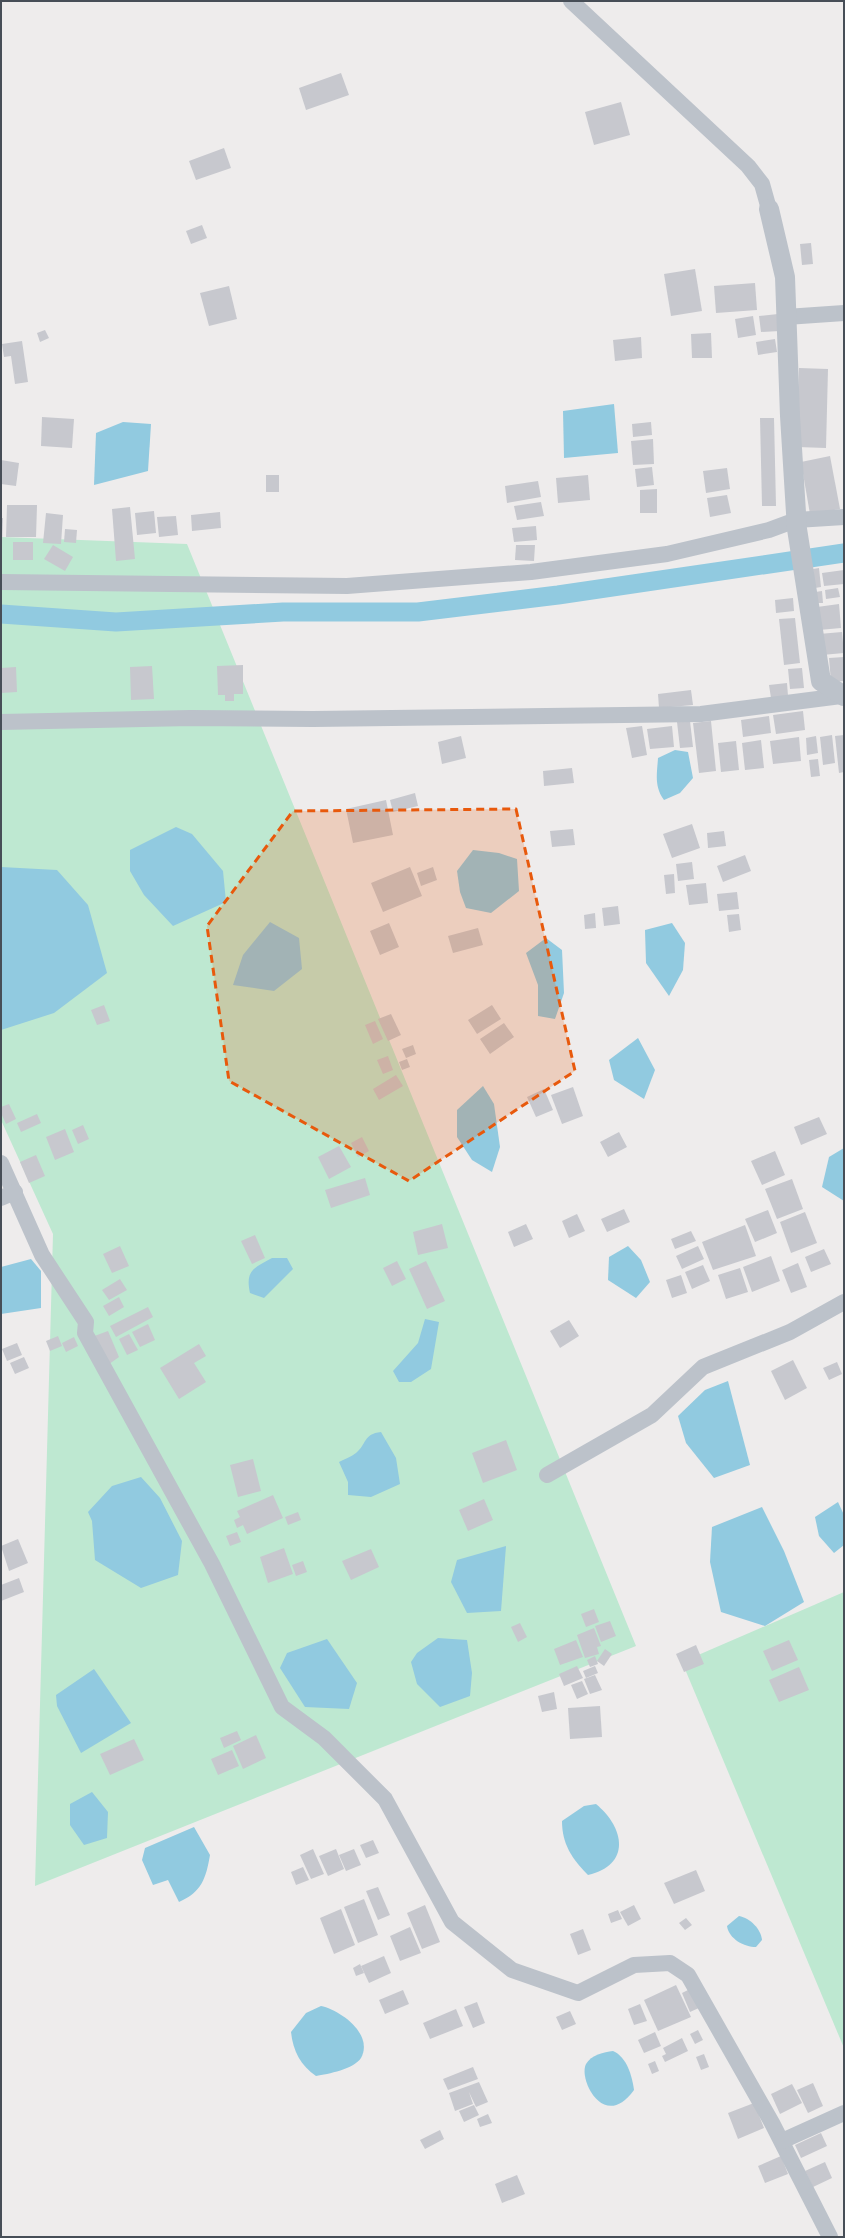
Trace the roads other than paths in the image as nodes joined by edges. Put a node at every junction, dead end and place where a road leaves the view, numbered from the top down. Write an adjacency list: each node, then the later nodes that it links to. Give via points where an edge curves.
1 (571, 1): 2 (street, via 748,166 762,184)
2 (769, 209): 4 (street, via 785,277)
3 (844, 313): 4 (street)
4 (786, 317): 6 (street)
5 (844, 517): 6 (street)
6 (797, 524): 7 (street, via 667,554 516,573 347,586); 8 (street, via 821,681)
7 (1, 582)
8 (843, 696): 9 (street, via 701,714)
9 (1, 722)
10 (1, 1163): 11 (street)
11 (8, 1195): 15 (street, via 42,1255 86,1322 85,1333 212,1564 282,1707 324,1738 385,1799 452,1922 512,1970 578,1993 634,1965 670,1963 688,1975)
12 (844, 1302): 13 (street, via 790,1332 703,1368 652,1415)
13 (547, 1475)
14 (844, 2112): 15 (street)
15 (782, 2141): 16 (street)
16 (830, 2237)

